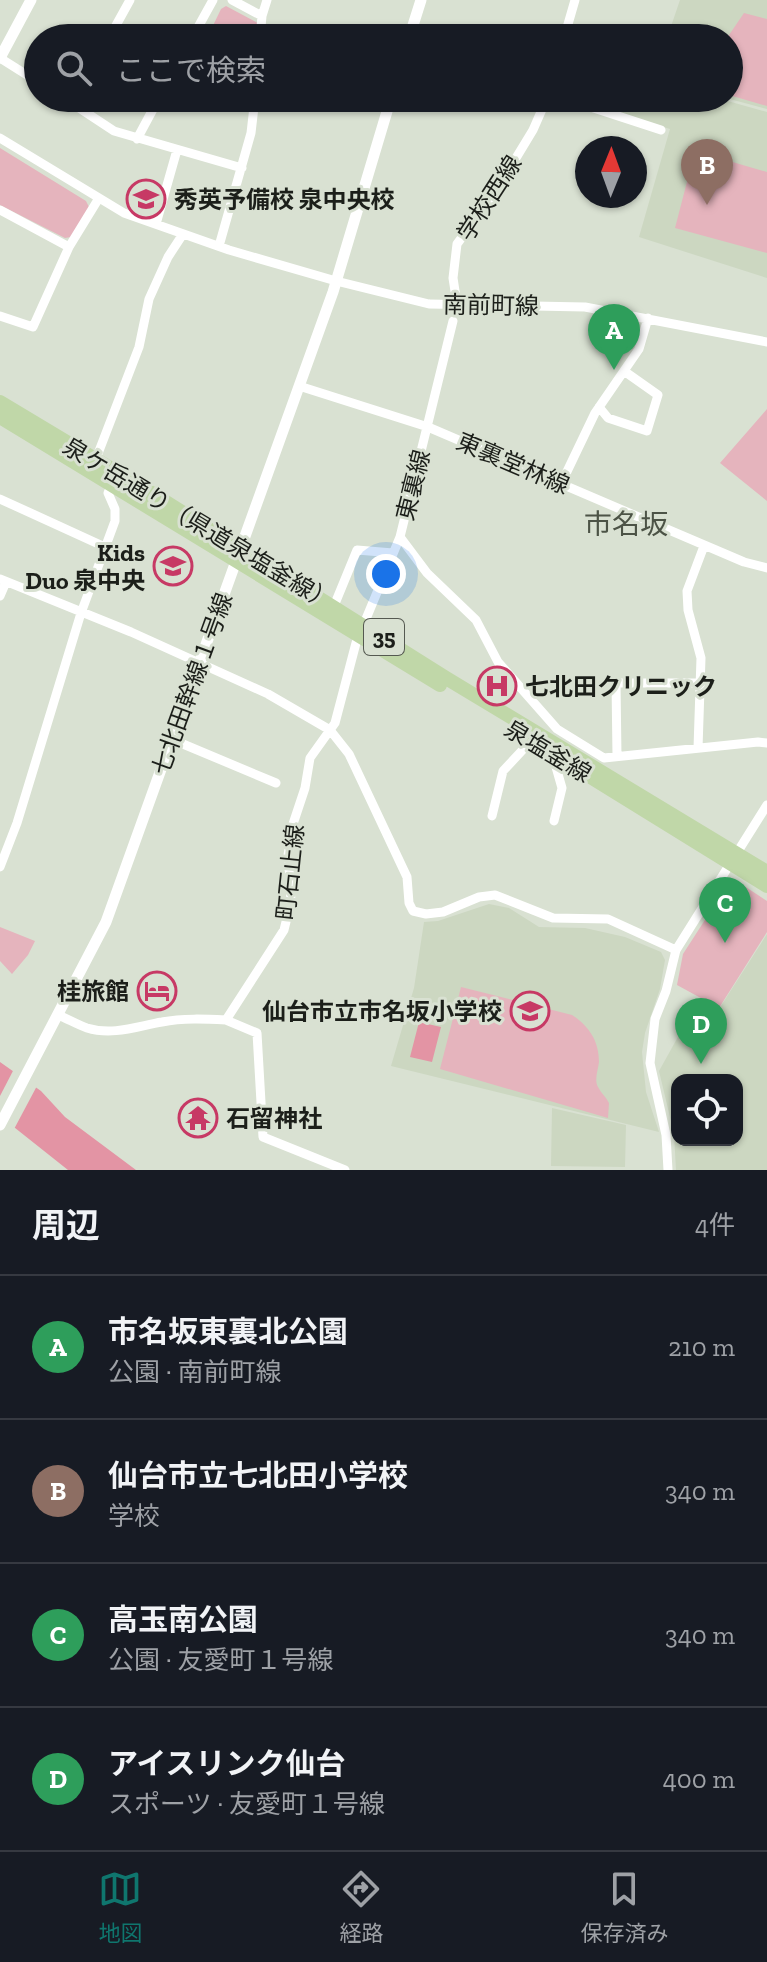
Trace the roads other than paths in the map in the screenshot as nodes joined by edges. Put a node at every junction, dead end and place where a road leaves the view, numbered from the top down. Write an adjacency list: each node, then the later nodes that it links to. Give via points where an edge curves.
1 (31, 0): 14 (street)
2 (130, 0): 9 (street)
3 (213, 0): 10 (street)
4 (232, 0): 8 (street)
5 (267, 0): 8 (street)
6 (421, 0): 12 (street)
7 (575, 0): 13 (street)
8 (262, 16): 11 (street)
9 (117, 24)
10 (200, 24)
11 (261, 24)
12 (413, 24)
13 (568, 24)
14 (0, 58): 15 (street)
15 (24, 73)
16 (87, 112): 24 (street)
17 (151, 112): 24 (street)
18 (253, 112): 26 (street)
19 (387, 112): 33 (street, 七北田幹線１号線)
20 (541, 112): 34 (street, 学校西線, via 496,191 457,244)
21 (606, 112): 22 (street)
22 (661, 130)
23 (0, 138): 27 (street, 南前町線)
24 (137, 139): 25 (street)
25 (177, 150): 26 (street); 29 (street)
26 (242, 168): 31 (street)
27 (99, 198): 29 (street, 南前町線); 32 (street)
28 (0, 210): 32 (street)
29 (156, 224): 30 (street, 南前町線)
30 (183, 234): 31 (street, 南前町線); 44 (street, via 149,299 139,347)
31 (219, 246): 33 (street, 南前町線)
32 (69, 247): 35 (street, via 33,327)
33 (336, 281): 34 (street, 南前町線, via 429,304); 40 (street, 七北田幹線１号線)
34 (457, 304): 36 (street, 南前町線, via 585,307)
35 (0, 316)
36 (648, 318): 38 (street, 南前町線); 39 (street, via 639,349)
37 (453, 321): 43 (street, 東裏線)
38 (767, 342)
39 (624, 371): 41 (street); 41 (street, via 658,395 647,431 608,418)
40 (299, 386): 43 (street, 東裏堂林線); 52 (street, 七北田幹線１号線)
41 (599, 407): 45 (street)
42 (3, 414): 44 (main road, 泉塩釜線 / 35)
43 (428, 427): 45 (street, 東裏堂林線); 48 (street, 東裏線)
44 (94, 468): 46 (main road, 泉塩釜線 / 35); 52 (main road, 泉ケ岳通り（県道泉塩釜線） / 35)
45 (561, 484): 49 (street, 東裏堂林線)
46 (111, 486): 50 (street, via 115,521); 52 (main road, 泉塩釜線 / 35)
47 (0, 499): 50 (street)
48 (400, 537): 51 (street, 東裏線); 66 (street, via 427,573 476,620 498,662 557,729)
49 (704, 546): 53 (street, 東裏堂林線); 60 (street, via 687,591 701,658)
50 (105, 547): 57 (street)
51 (393, 553): 56 (street, via 357,550); 58 (street, 東裏線)
52 (239, 555): 56 (main road, 泉ケ岳通り（県道泉塩釜線） / 35); 58 (main road, 泉塩釜線 / 35); 59 (street, 七北田幹線１号線)
53 (767, 568)
54 (3, 581): 55 (street); 57 (street)
55 (0, 596)
56 (334, 606): 58 (main road, 泉ケ岳通り（県道泉塩釜線） / 35)
57 (81, 613): 59 (street); 73 (street)
58 (360, 634): 61 (street, 町石止線); 63 (main road, 泉塩釜線 / 35); 66 (main road, 泉ケ岳通り（県道泉塩釜線） / 35)
59 (199, 663): 61 (street); 62 (street, 七北田幹線１号線)
60 (699, 683): 65 (street); 67 (street, via 616,683)
61 (330, 730): 76 (street, via 349,754 407,877 413,911 443,912 495,895 553,918 608,919); 78 (street, 町石止線, via 310,758 293,824 288,855 291,901 284,930)
62 (171, 739): 68 (street); 77 (street, 七北田幹線１号線, via 106,922)
63 (531, 741): 66 (main road, 泉塩釜線 / 35); 70 (street, via 503,771)
64 (767, 743): 65 (street)
65 (698, 748): 67 (street)
66 (566, 749): 67 (street); 71 (street, via 556,767 562,788); 72 (main road, 泉塩釜線 / 35)
67 (617, 756)
68 (276, 783)
69 (767, 805): 72 (street)
70 (492, 816)
71 (554, 821)
72 (731, 863): 74 (main road, 35); 75 (main road, 泉塩釜線 / 35); 76 (street)
73 (0, 867)
74 (767, 872)
75 (767, 886)
76 (676, 950): 81 (street, via 655,1019 650,1063)
77 (58, 1015): 78 (street, via 106,1030); 79 (street, 七北田幹線１号線)
78 (226, 1020): 80 (street, via 257,1033 263,1137)
79 (0, 1125)
80 (345, 1170)
81 (668, 1170)

